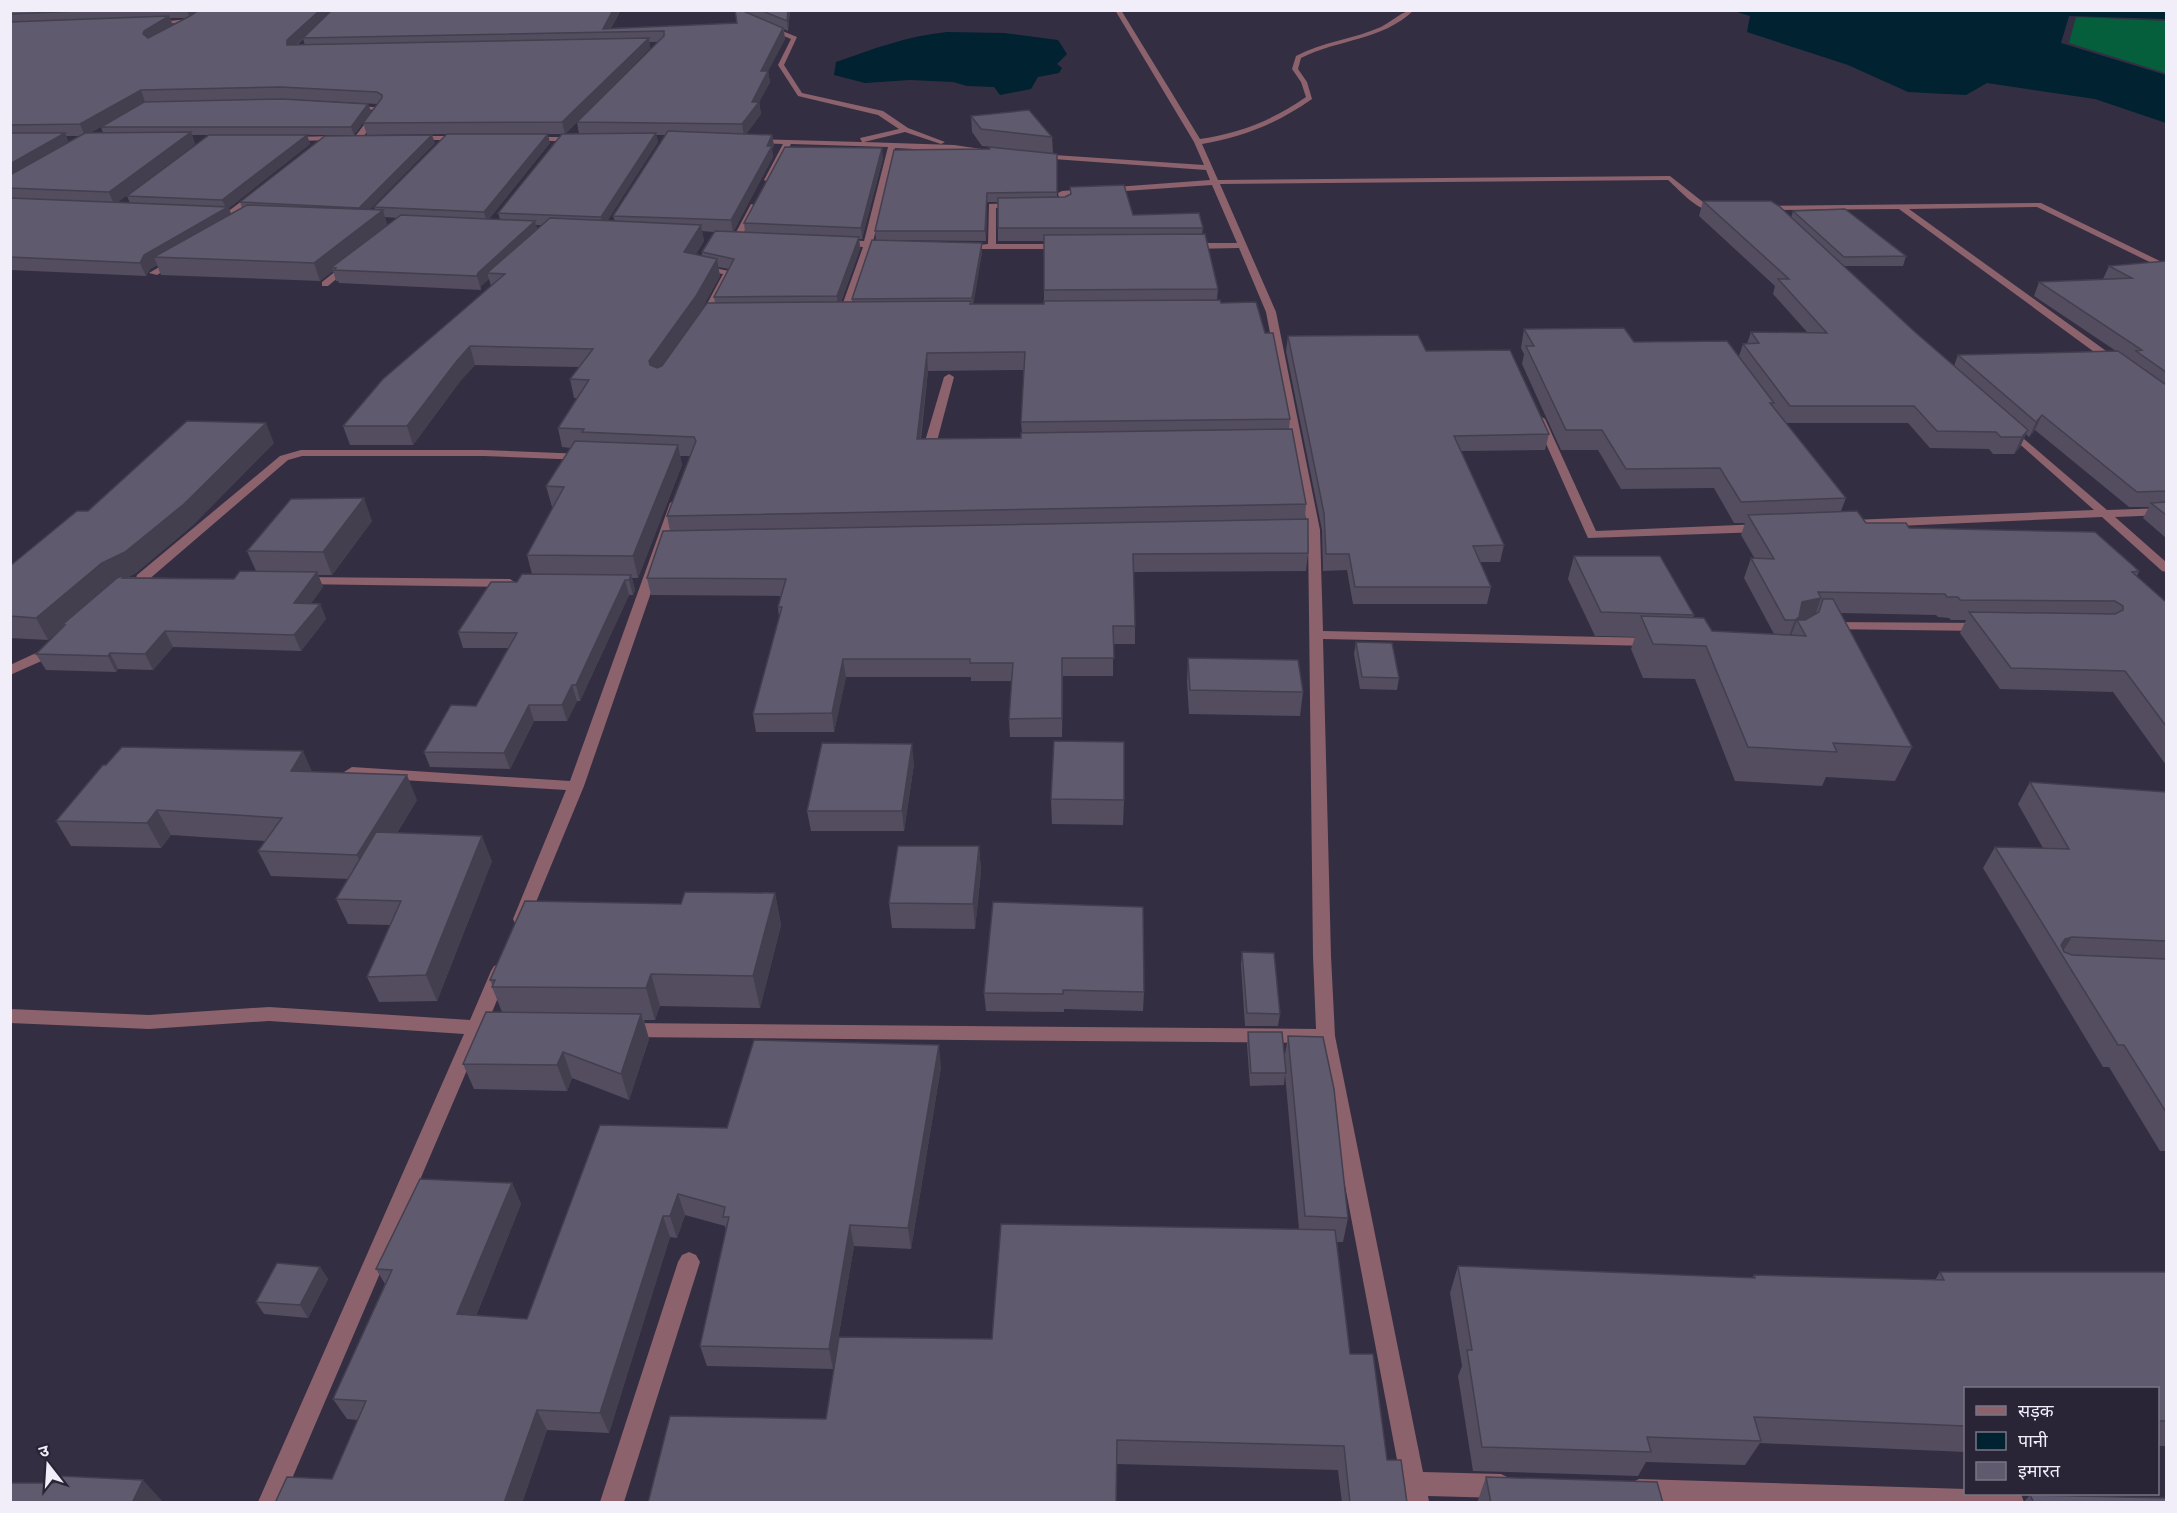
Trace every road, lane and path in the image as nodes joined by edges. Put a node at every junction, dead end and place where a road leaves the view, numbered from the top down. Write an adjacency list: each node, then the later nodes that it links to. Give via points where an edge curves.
1 (211, 10): 5 (street)
2 (741, 10): 9 (street, via 738,15 795,38 781,65 800,95 880,113)
3 (1118, 10): 23 (street)
4 (1411, 10): 23 (street, via 1393,23 1298,57 1295,69 1310,98 1284,116 1234,136)
5 (190, 22): 6 (street); 7 (street)
6 (144, 23)
7 (171, 33)
8 (344, 106): 12 (street, via 380,108)
9 (905, 130): 24 (street); 28 (street)
10 (574, 131): 19 (street)
11 (327, 138): 12 (street); 17 (street); 25 (street)
12 (358, 138): 13 (street)
13 (369, 138)
14 (403, 138): 15 (street)
15 (448, 138): 16 (street); 26 (street)
16 (470, 138)
17 (280, 139)
18 (515, 139): 19 (street)
19 (563, 139): 20 (street); 29 (street)
20 (587, 139)
21 (744, 140): 22 (street)
22 (788, 142): 24 (street); 35 (street)
23 (1198, 142): 32 (street)
24 (843, 144): 27 (street)
25 (318, 145)
26 (439, 146)
27 (892, 146): 28 (street); 51 (street)
28 (954, 147): 30 (street)
29 (553, 148)
30 (998, 152)
31 (1032, 156): 32 (street)
32 (1209, 168): 33 (street)
33 (1216, 182): 38 (street, via 1062,193 1065,205); 40 (street, via 1670,178 1706,208); 53 (street)
34 (265, 187): 44 (street)
35 (762, 190)
36 (758, 200): 48 (street)
37 (1033, 205): 57 (street, via 992,206)
38 (1044, 205)
39 (1900, 206): 42 (street); 61 (street, via 2038,205); 70 (street)
40 (1727, 208)
41 (1748, 208): 42 (street)
42 (1770, 208): 46 (street)
43 (218, 215): 44 (street)
44 (230, 215): 45 (street)
45 (240, 216)
46 (1778, 216)
47 (726, 238): 48 (street)
48 (737, 238): 49 (street)
49 (749, 239)
50 (832, 242): 51 (street)
51 (868, 244): 52 (street); 65 (street)
52 (898, 245)
53 (1244, 245): 55 (street); 89 (street, via 1265,312 1308,530)
54 (1072, 246): 57 (street)
55 (1175, 246)
56 (968, 247): 57 (street)
57 (992, 247)
58 (183, 256): 62 (street)
59 (360, 256): 63 (street)
60 (701, 257): 67 (street, via 694,267 729,272)
61 (2166, 267)
62 (154, 273)
63 (325, 284)
64 (832, 314): 65 (street)
65 (844, 314): 66 (street)
66 (856, 314)
67 (706, 315): 68 (street); 69 (street)
68 (718, 315)
69 (699, 324)
70 (2128, 372)
71 (949, 377): 74 (street, via 929,448)
72 (1533, 404): 80 (street, via 1592,535)
73 (2000, 421): 78 (street)
74 (952, 448)
75 (600, 457): 82 (street, via 301,453 284,458)
76 (680, 491): 94 (street, via 666,542 640,584)
77 (2166, 511): 78 (street)
78 (2104, 513): 79 (street); 81 (street)
79 (1844, 521)
80 (1780, 527)
81 (2166, 568)
82 (142, 578): 83 (street); 86 (street)
83 (164, 579)
84 (288, 580): 85 (street)
85 (527, 583)
86 (126, 585)
87 (1812, 626): 88 (street)
88 (1999, 627)
89 (1316, 635): 91 (street); 101 (street)
90 (64, 637): 92 (street, via 41,656)
91 (1671, 643)
92 (10, 671)
93 (352, 772): 94 (street)
94 (576, 786): 95 (street)
95 (517, 929)
96 (508, 951): 98 (street)
97 (10, 1016): 98 (street, via 149,1022 269,1014)
98 (476, 1028): 99 (street); 106 (street)
99 (500, 1029)
100 (608, 1029): 101 (street)
101 (1326, 1036): 105 (street)
102 (689, 1262): 107 (street)
103 (1522, 1487): 105 (street)
104 (1617, 1490): 108 (street)
105 (1416, 1493)
106 (270, 1503)
107 (612, 1503)
108 (2012, 1503)

